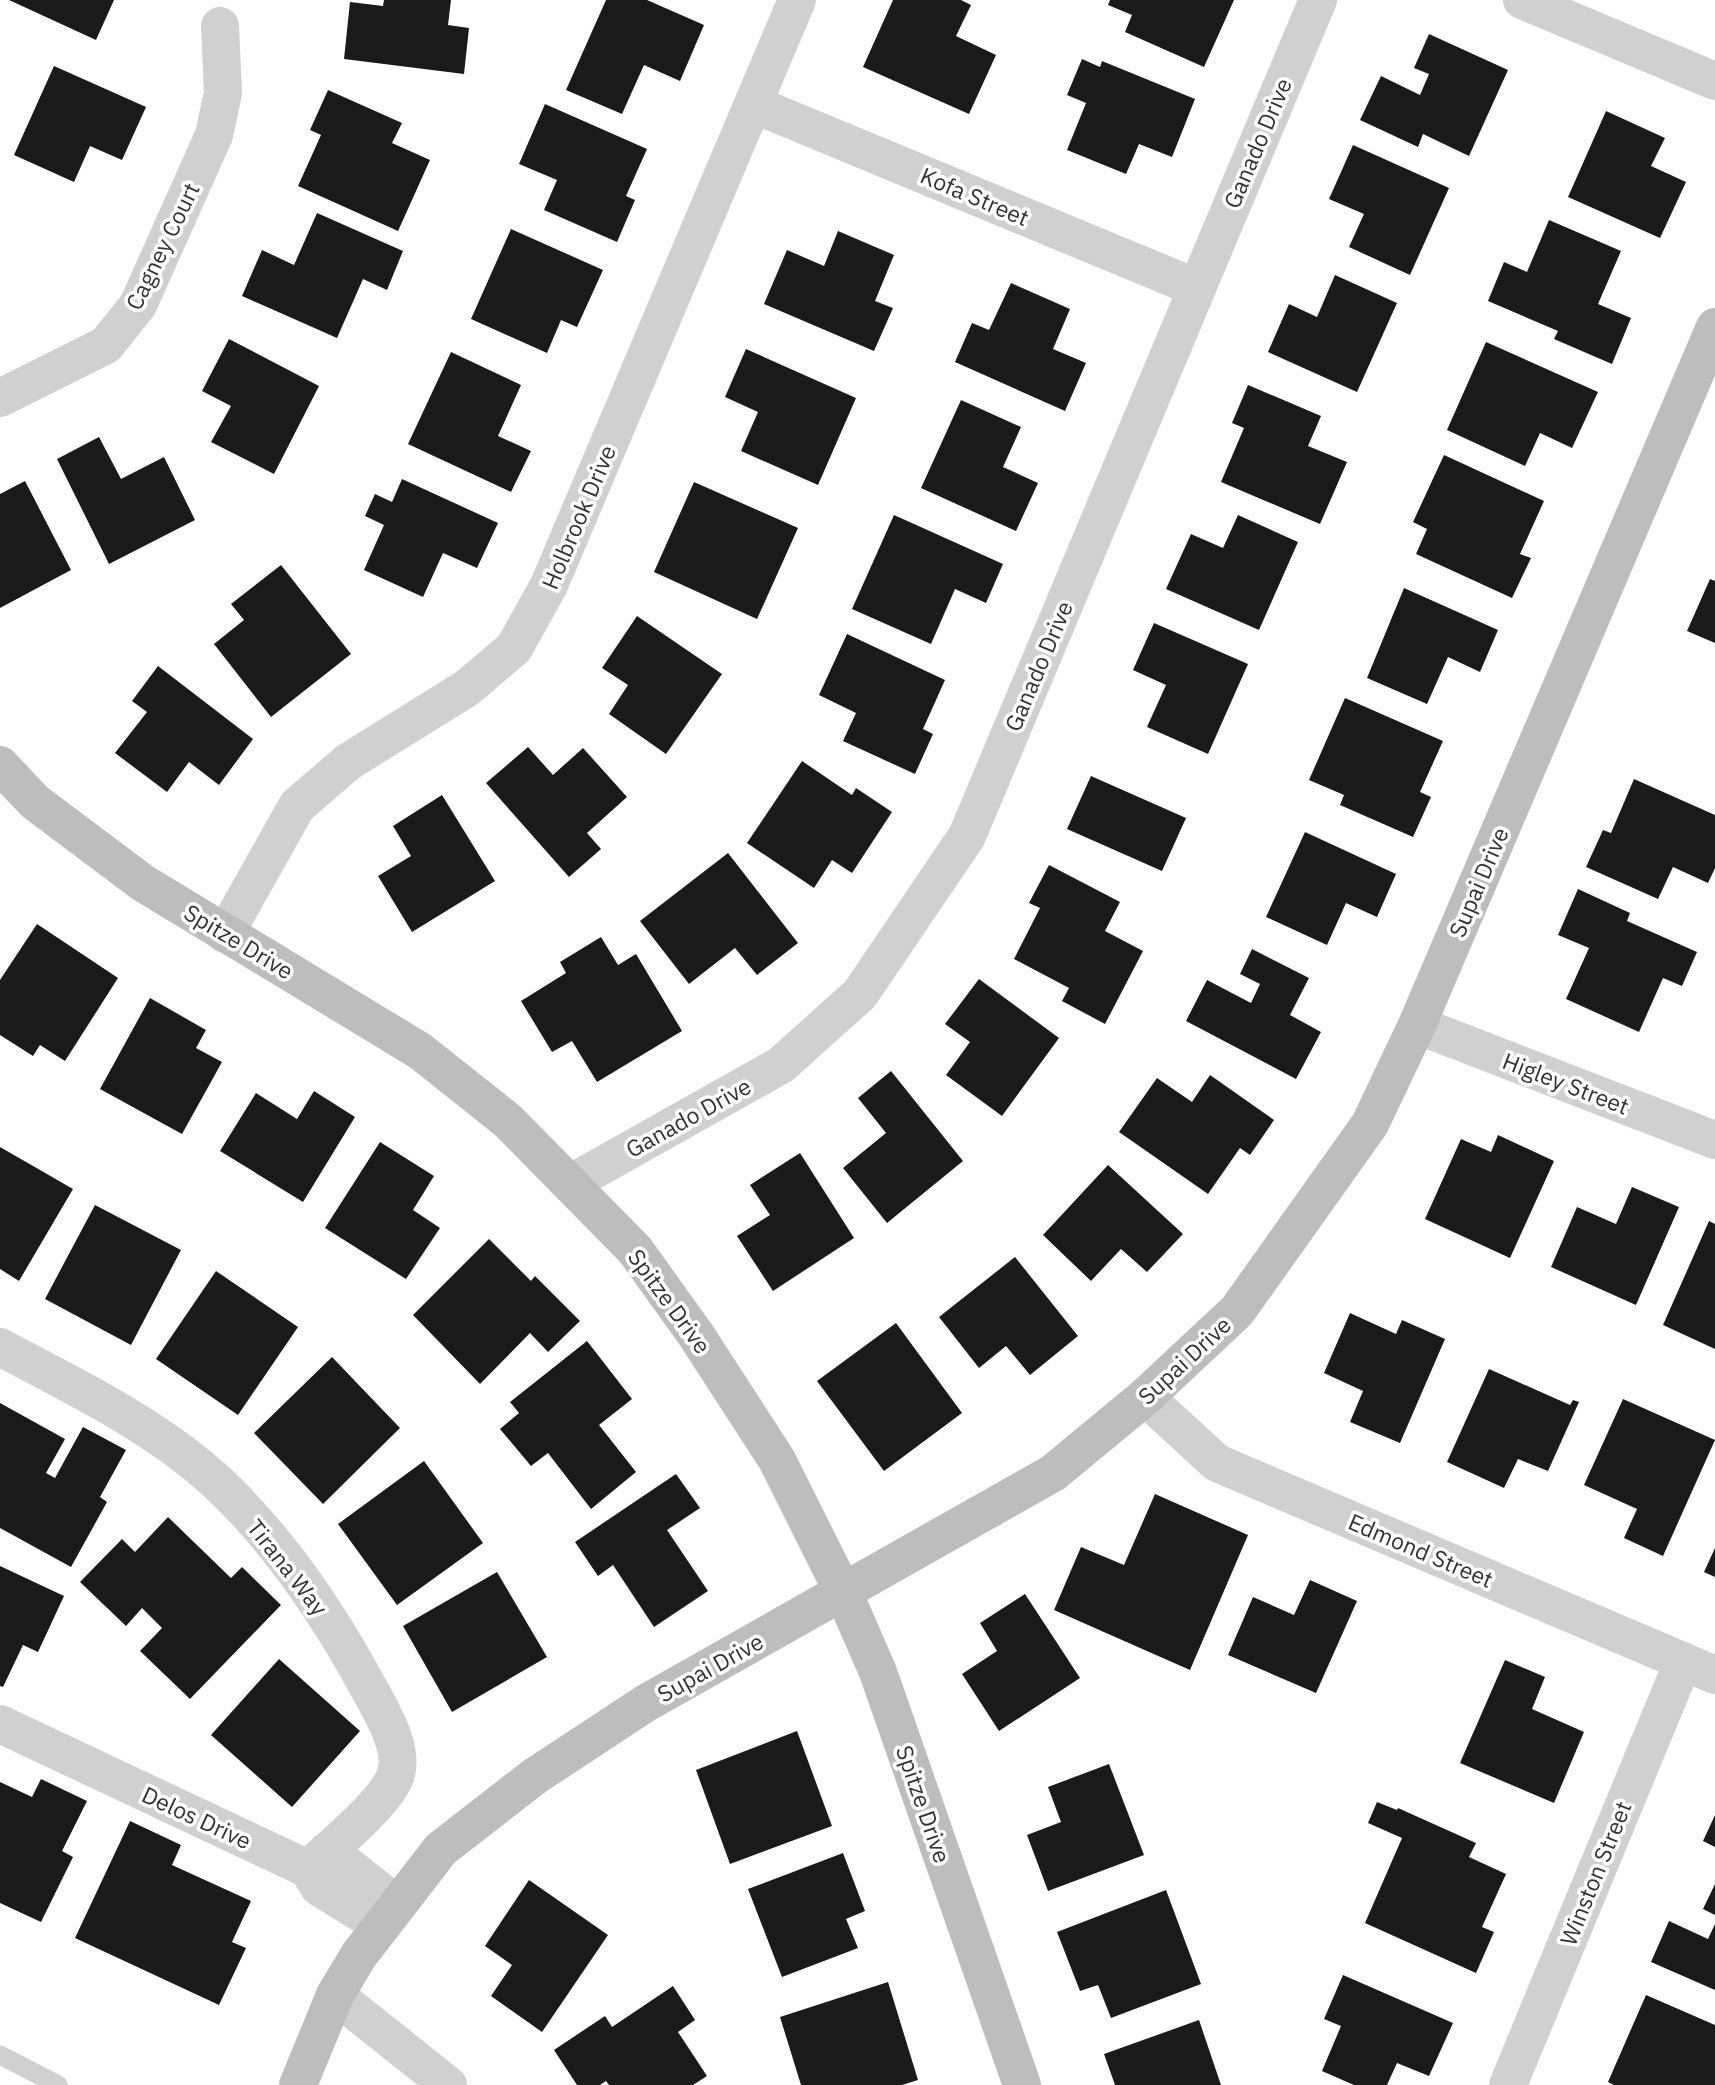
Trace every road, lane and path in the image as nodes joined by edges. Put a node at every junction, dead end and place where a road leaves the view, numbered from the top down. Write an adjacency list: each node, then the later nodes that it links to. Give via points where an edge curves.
1 (797, 0): 6 (street, Holbrook Drive)
2 (1318, 0): 7 (street, Ganado Drive)
3 (1522, 0): 5 (street)
4 (220, 26): 9 (street, Cagney Court, via 223,93 214,135 138,305 106,345)
5 (1715, 81)
6 (753, 104): 7 (street, Kofa Street); 11 (street, Holbrook Drive, via 550,585 514,648 467,688 348,762 297,806)
7 (1197, 288): 14 (street, Ganado Drive, via 967,836 860,994 781,1065)
8 (1715, 327): 12 (street, Supai Drive)
9 (0, 398)
10 (0, 765): 11 (street, Spitze Drive, via 35,802 143,883)
11 (225, 934): 14 (street, Spitze Drive, via 420,1051 508,1121)
12 (1417, 1025): 13 (street, Higley Street); 16 (street, Supai Drive, via 1370,1124 1237,1311)
13 (1715, 1140)
14 (571, 1183): 17 (street, Spitze Drive, via 635,1250 696,1335 777,1460)
15 (0, 1347): 20 (street, Tirana Way, via 173,1447 218,1483 273,1540 315,1596 380,1709 397,1754 395,1776 382,1797)
16 (1145, 1397): 17 (street, Supai Drive, via 1053,1473); 18 (street, Edmond Street, via 1217,1463)
17 (844, 1594): 21 (street, Supai Drive, via 646,1703 535,1776 441,1849); 27 (street, Spitze Drive, via 878,1672)
18 (1699, 1668): 28 (street, Winston Street)
19 (0, 1724): 20 (street, Delos Drive)
20 (318, 1859): 21 (street, Delos Drive, via 319,1887)
21 (389, 1915): 22 (street, Supai Drive)
22 (335, 1995): 25 (street, Supai Drive); 26 (street)
23 (0, 2054): 24 (lane)
24 (58, 2085)
25 (298, 2085)
26 (448, 2085)
27 (1023, 2085)
28 (1508, 2085)

